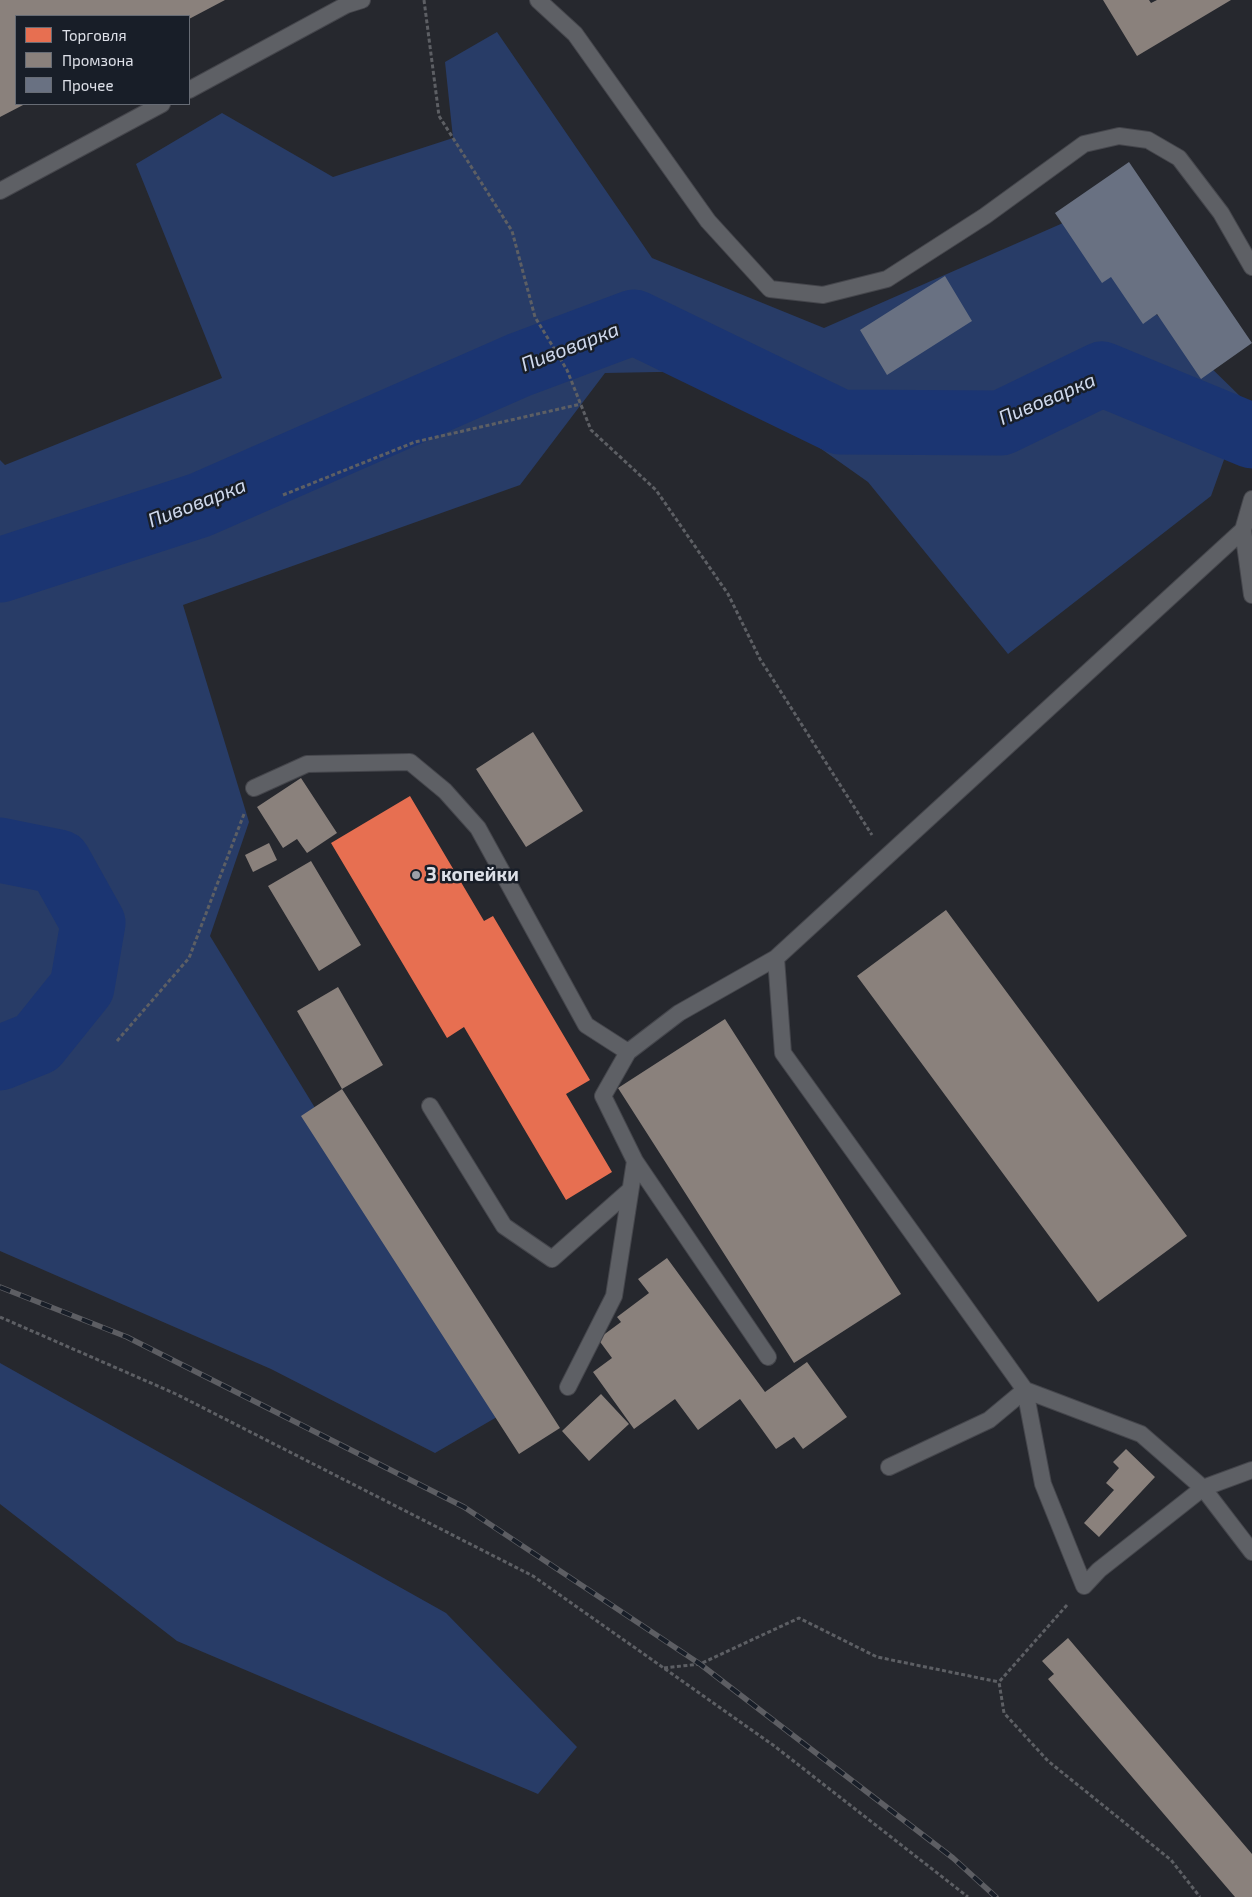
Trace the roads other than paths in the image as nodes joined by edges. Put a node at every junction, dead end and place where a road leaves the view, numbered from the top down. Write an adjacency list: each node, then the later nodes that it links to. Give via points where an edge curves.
1 (362, 0): 3 (lane)
2 (538, 0): 7 (lane, via 575,34 708,221 770,289 824,295 887,279 984,216 1084,144 1119,136 1148,140 1180,158 1221,212)
3 (344, 3): 4 (lane)
4 (190, 89)
5 (160, 105): 6 (lane)
6 (0, 191)
7 (1252, 267)
8 (1252, 499): 9 (lane)
9 (1243, 530): 10 (lane); 12 (lane)
10 (1252, 595)
11 (254, 788): 13 (lane, via 307,764 410,762 445,791 478,828 586,1025)
12 (776, 958): 13 (lane, via 679,1013); 19 (lane, via 783,1053)
13 (628, 1052): 15 (lane, via 603,1096)
14 (430, 1106): 16 (lane, via 504,1226 552,1259)
15 (634, 1161): 16 (lane); 17 (lane)
16 (629, 1191): 18 (lane, via 614,1296)
17 (768, 1357)
18 (568, 1387)
19 (1025, 1390): 20 (lane, via 989,1420); 22 (lane, via 1141,1434); 22 (lane, via 1043,1484 1084,1586 1099,1570)
20 (889, 1467)
21 (1252, 1470): 22 (lane)
22 (1203, 1488): 23 (lane)
23 (1252, 1552)

